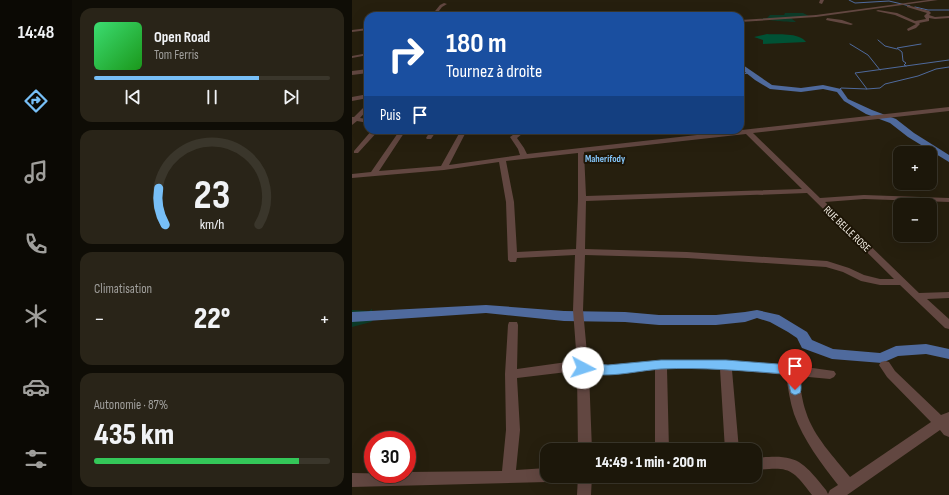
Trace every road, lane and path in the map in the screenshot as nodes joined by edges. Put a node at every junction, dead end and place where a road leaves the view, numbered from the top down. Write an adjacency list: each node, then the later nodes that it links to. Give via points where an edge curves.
1 (899, 0): 2 (street)
2 (936, 0): 3 (street); 5 (street)
3 (942, 0)
4 (445, 4): 7 (street)
5 (903, 4): 6 (street); 9 (street, via 928,12)
6 (868, 9): 8 (street); 12 (street, via 896,14)
7 (436, 12)
8 (820, 16): 11 (street); 13 (street)
9 (926, 16): 10 (street); 12 (street, via 928,20)
10 (949, 17)
11 (744, 21)
12 (915, 22): 15 (street, via 918,24)
13 (851, 24)
14 (364, 30): 16 (street)
15 (908, 30)
16 (352, 31)
17 (364, 55): 18 (street)
18 (352, 57)
19 (364, 72): 20 (street)
20 (352, 73)
21 (364, 97): 22 (street)
22 (352, 99)
23 (949, 108): 28 (street)
24 (364, 109): 26 (street)
25 (364, 120): 26 (street)
26 (353, 121)
27 (744, 131): 28 (street)
28 (747, 131): 43 (street, RUE BELLE ROSE)
29 (372, 134): 37 (street)
30 (400, 134): 41 (street)
31 (432, 134): 35 (street)
32 (462, 134): 40 (street)
33 (518, 134): 38 (street, via 514,137)
34 (721, 134): 36 (street)
35 (429, 138)
36 (581, 150): 38 (street); 44 (street)
37 (356, 152)
38 (524, 157): 39 (street)
39 (502, 158): 40 (street); 47 (street, via 510,202 514,258)
40 (444, 168): 41 (street)
41 (373, 174): 42 (street)
42 (352, 176)
43 (807, 191): 44 (street); 45 (street, RUE BELLE ROSE)
44 (582, 199): 47 (street)
45 (817, 200): 46 (street, via 864,197); 48 (street, RUE BELLE ROSE)
46 (949, 200)
47 (580, 252): 48 (street, via 687,255 826,264 861,278 880,282); 56 (street, via 578,310)
48 (902, 282): 50 (street, RUE BELLE ROSE)
49 (949, 295): 50 (street)
50 (917, 296): 52 (street, RUE BELLE ROSE)
51 (513, 325): 58 (street)
52 (949, 325)
53 (661, 365): 54 (street); 56 (street, via 608,370); 62 (street)
54 (726, 365): 57 (street); 63 (street)
55 (885, 365): 60 (street, via 891,374)
56 (583, 368): 58 (street, via 567,367); 61 (street)
57 (791, 370): 59 (street); 69 (street, via 800,412 809,433 820,452)
58 (512, 374): 66 (street, via 513,430)
59 (830, 374)
60 (946, 424): 69 (street)
61 (585, 443)
62 (662, 443)
63 (732, 443)
64 (762, 464): 71 (street, via 792,464)
65 (540, 475): 66 (street)
66 (508, 477): 67 (street)
67 (352, 480)
68 (585, 483): 70 (street)
69 (848, 486): 72 (street)
70 (584, 495)
71 (821, 495)
72 (834, 495)

